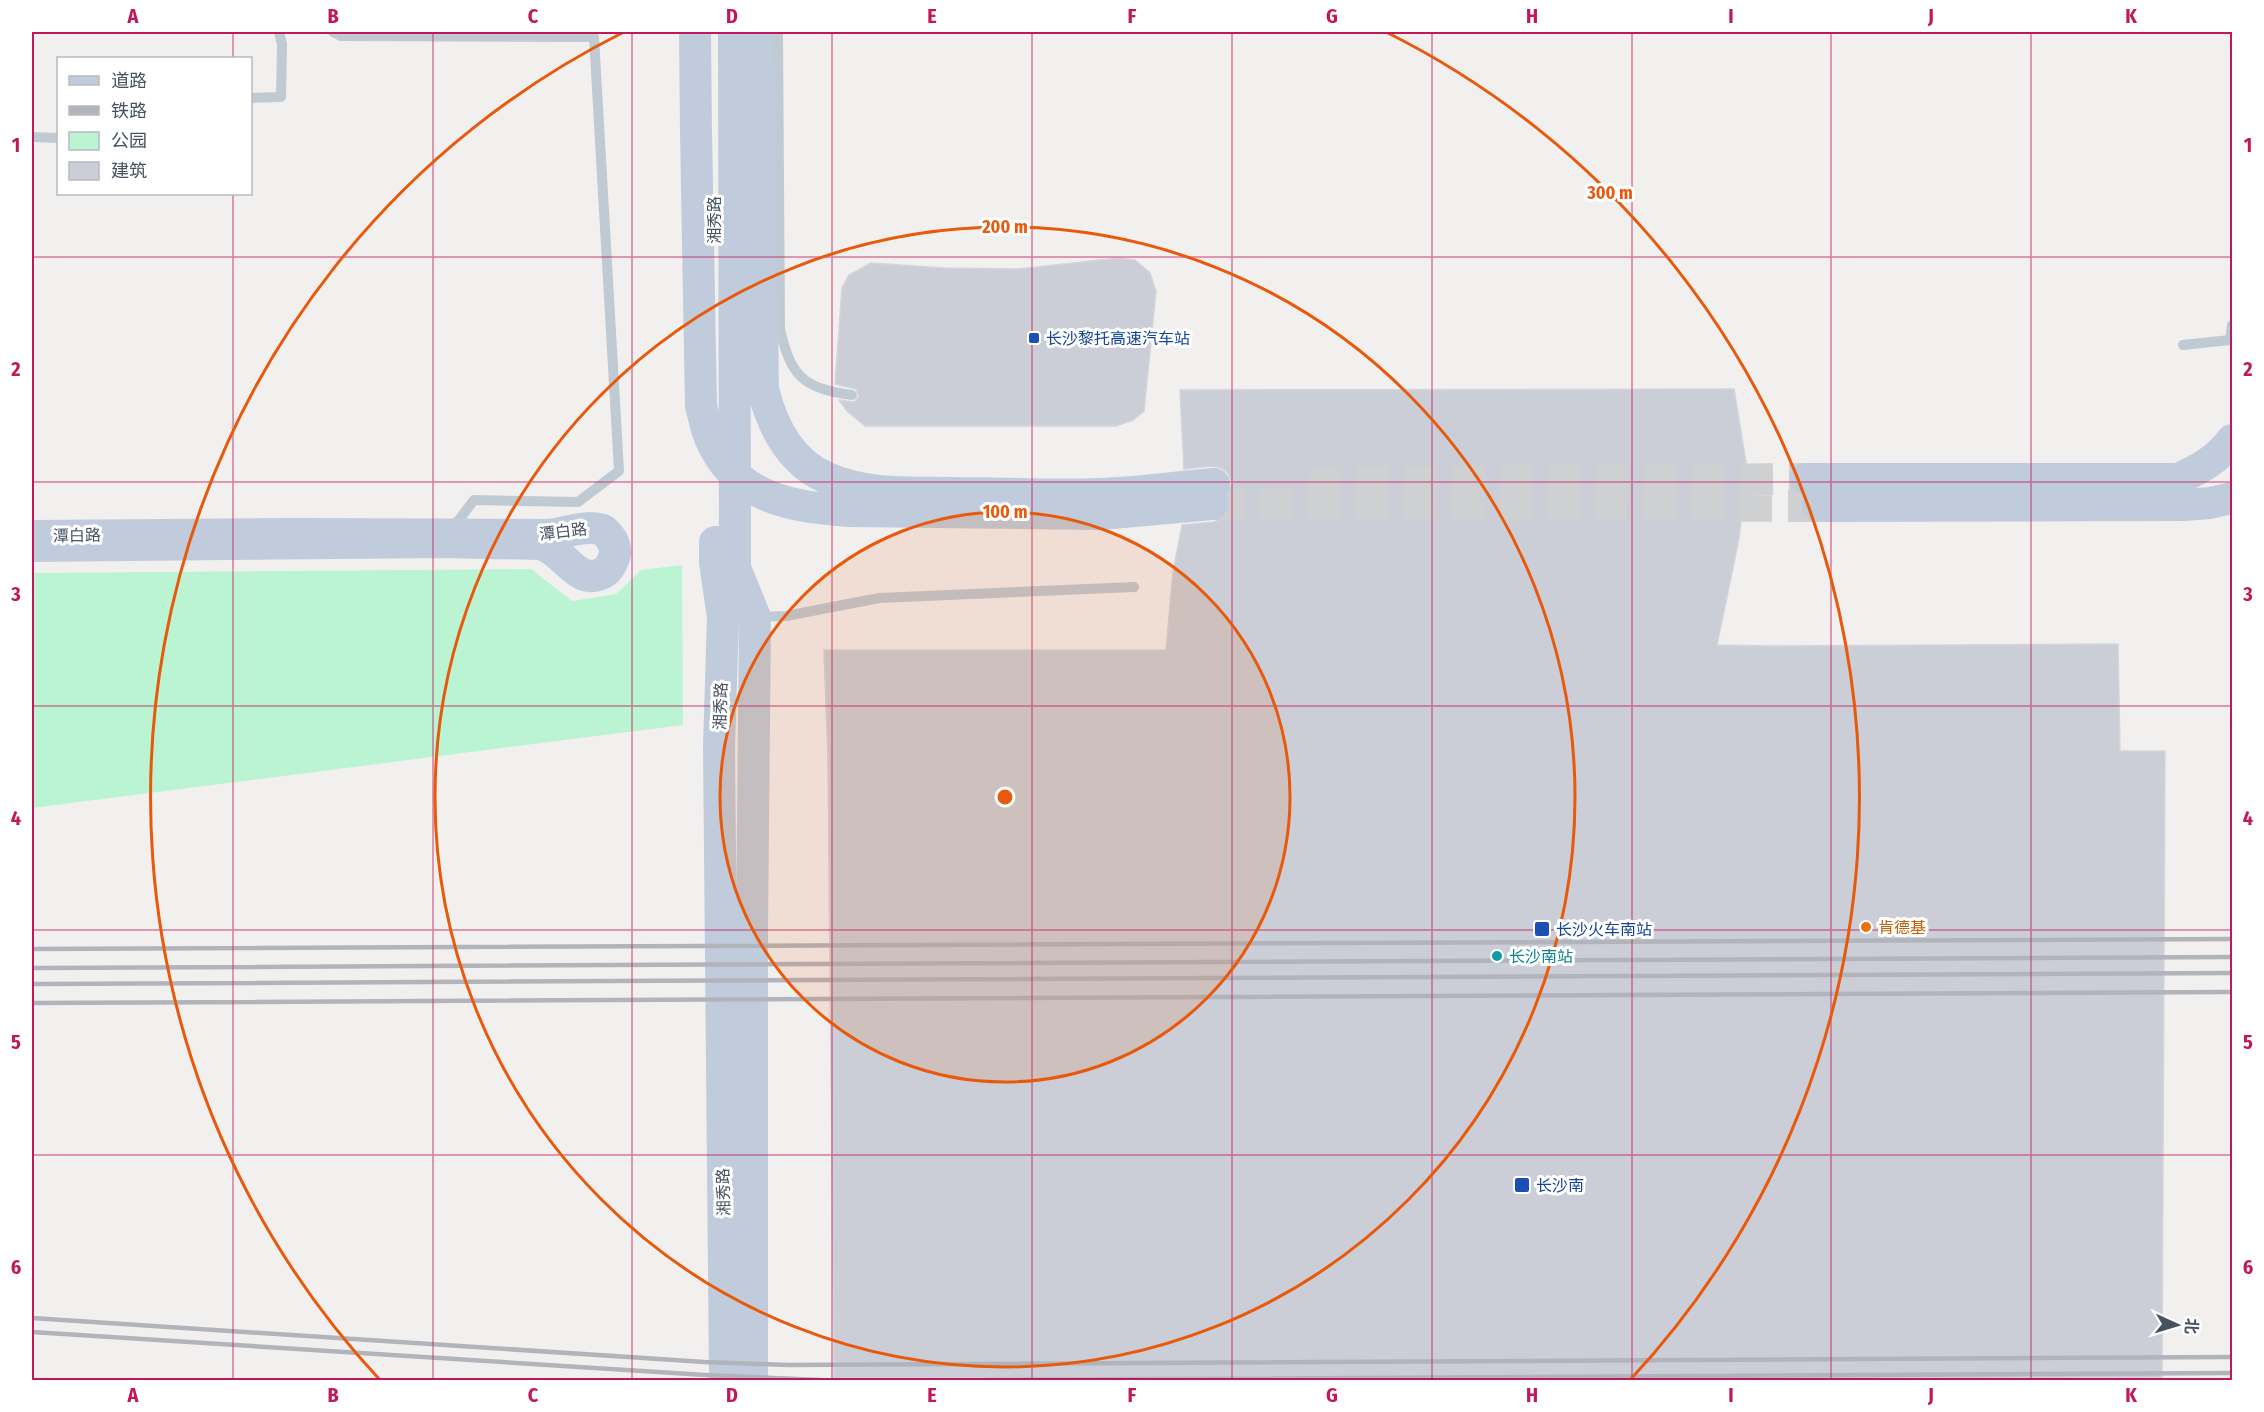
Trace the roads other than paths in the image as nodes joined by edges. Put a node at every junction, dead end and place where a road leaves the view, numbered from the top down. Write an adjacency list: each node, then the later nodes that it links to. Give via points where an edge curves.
1 (279, 32): 8 (lane, via 281,98)
2 (333, 32): 17 (lane, via 341,36 594,37 619,471 578,502 474,500)
3 (695, 32): 6 (street, bridge, via 701,406 710,438 735,475 782,503 850,511 1101,514 1213,494 893,492 826,478 791,451 778,435 763,389)
4 (714, 32): 20 (street, 湘秀路, via 715,562)
5 (734, 32): 20 (street, via 735,568)
6 (758, 32)
7 (778, 32): 13 (lane, via 780,329 795,371 810,385)
8 (252, 98)
9 (32, 137): 10 (lane)
10 (57, 138)
11 (2232, 325): 12 (lane, via 2230,340)
12 (2184, 345)
13 (852, 395)
14 (2232, 440): 15 (street, via 2204,467 2178,479 1812,493 2185,505)
15 (2232, 498)
16 (32, 536): 17 (street, 潭白路)
17 (445, 538): 18 (street, 潭白路)
18 (32, 546)
19 (1134, 587): 20 (lane, via 879,598 786,616)
20 (739, 618): 21 (street, 湘秀路, via 719,746); 22 (street, via 752,930)
21 (725, 1380)
22 (752, 1380)

